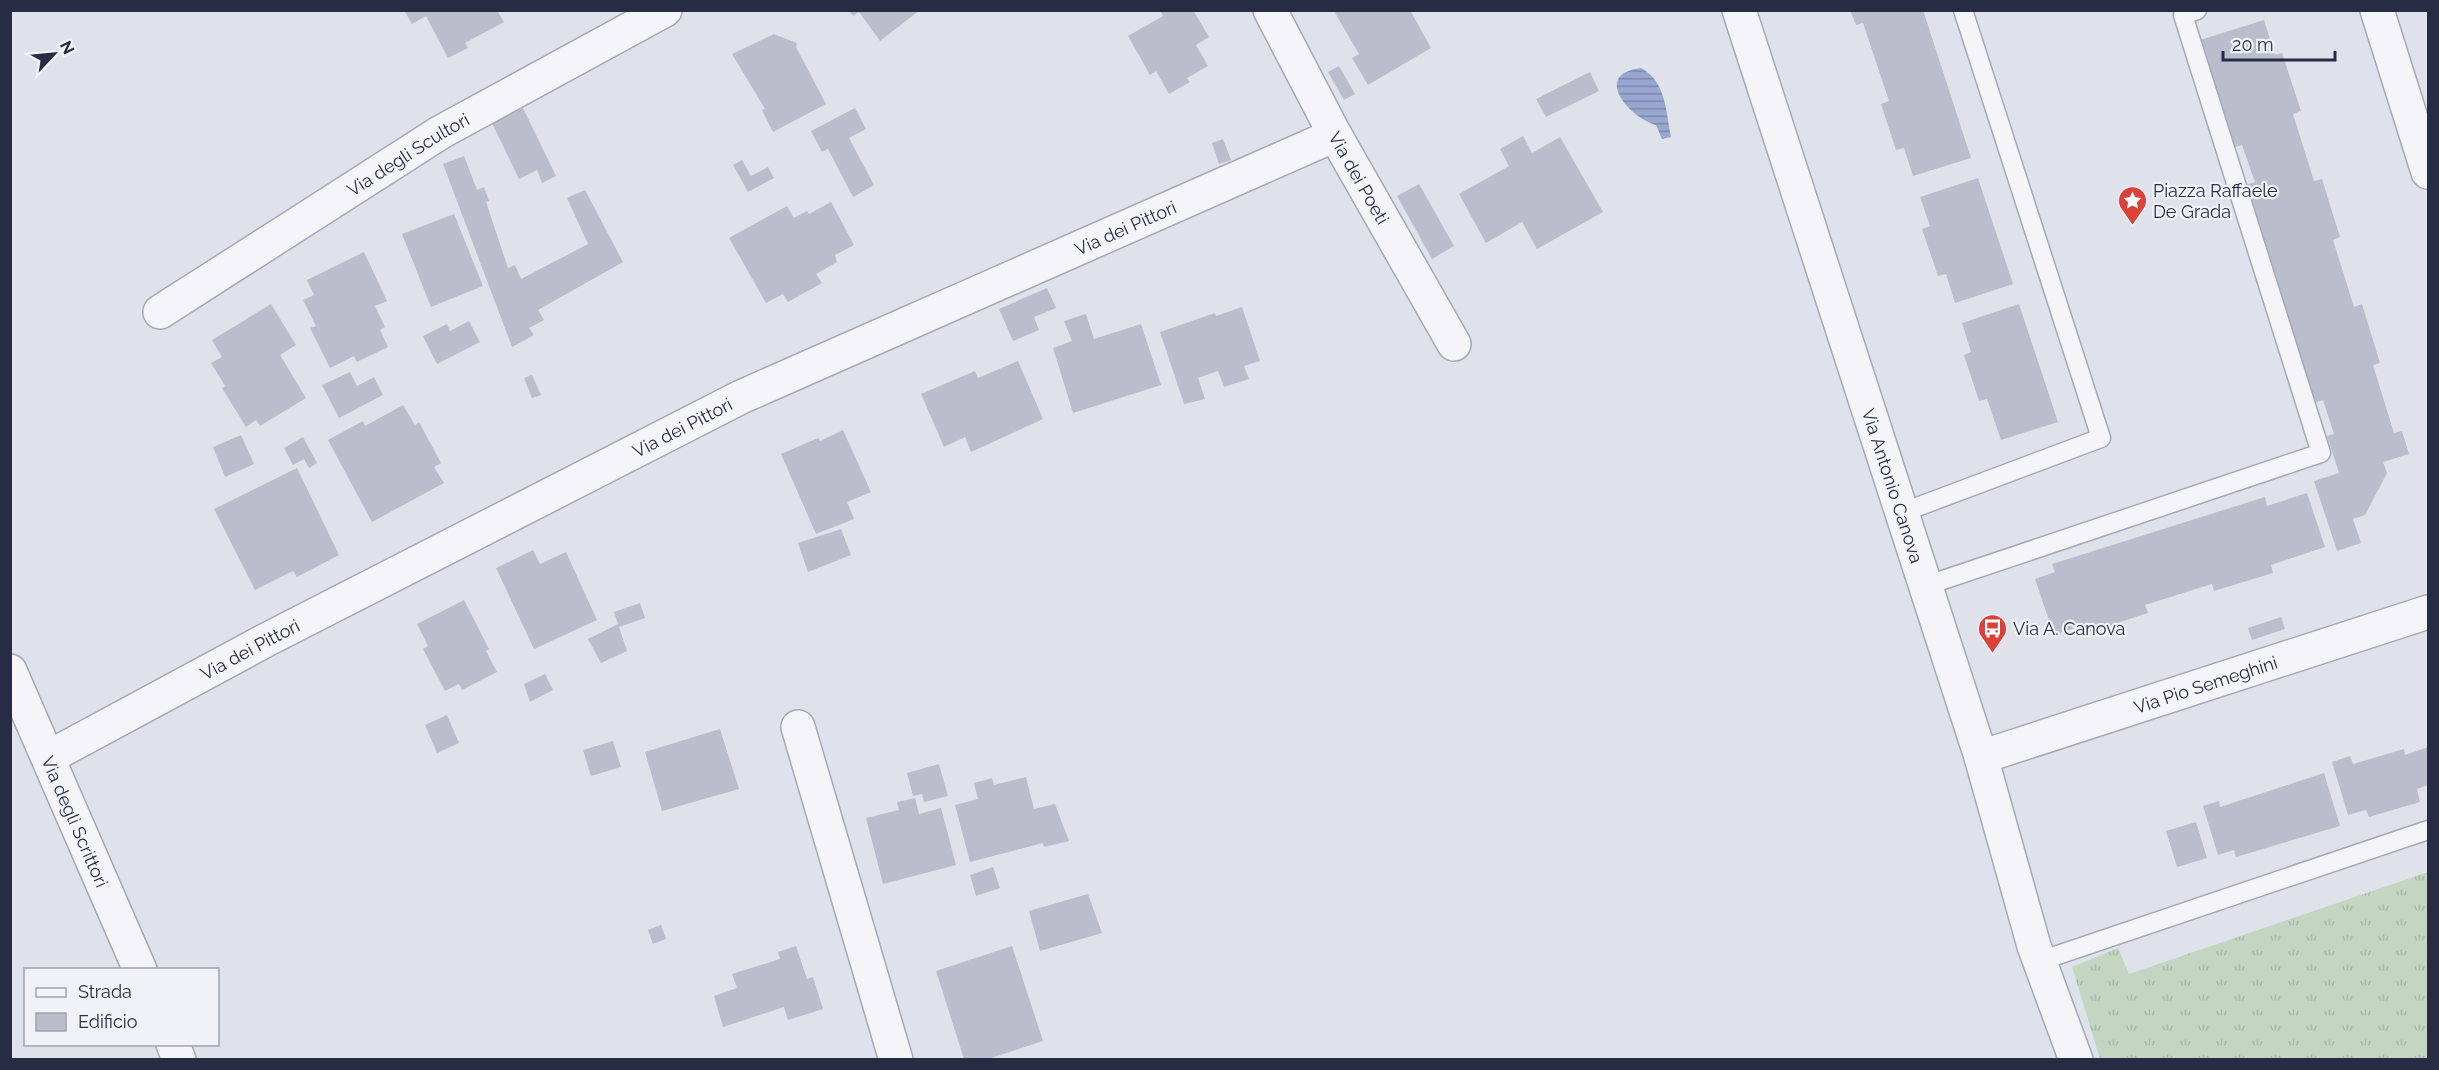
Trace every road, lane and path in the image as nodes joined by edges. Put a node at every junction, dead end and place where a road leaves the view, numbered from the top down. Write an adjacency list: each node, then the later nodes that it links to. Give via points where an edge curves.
1 (665, 10): 9 (street, Via degli Scultori, via 441,132)
2 (1270, 10): 7 (street, Via dei Poeti)
3 (1739, 10): 11 (street, Via Antonio Canova)
4 (1963, 10): 11 (lane, via 2101,438)
5 (2197, 10): 12 (lane, via 2183,15 2321,453)
6 (2377, 10): 8 (street)
7 (1335, 135): 10 (street, Via dei Poeti); 16 (street, Via dei Pittori, via 741,397 268,639)
8 (2428, 172)
9 (160, 312)
10 (1454, 344)
11 (1901, 513): 12 (street, Via Antonio Canova)
12 (1925, 586): 17 (street, Via Antonio Canova)
13 (2428, 612): 17 (street, Via Pio Semeghini)
14 (10, 671): 16 (street, Via degli Scrittori)
15 (798, 727): 21 (street)
16 (49, 757): 20 (street, Via degli Scrittori)
17 (1980, 758): 19 (street, Via Antonio Canova)
18 (2428, 830): 19 (lane)
19 (2040, 961): 22 (street, Via Antonio Canova)
20 (140, 968)
21 (896, 1059)
22 (2076, 1059)

